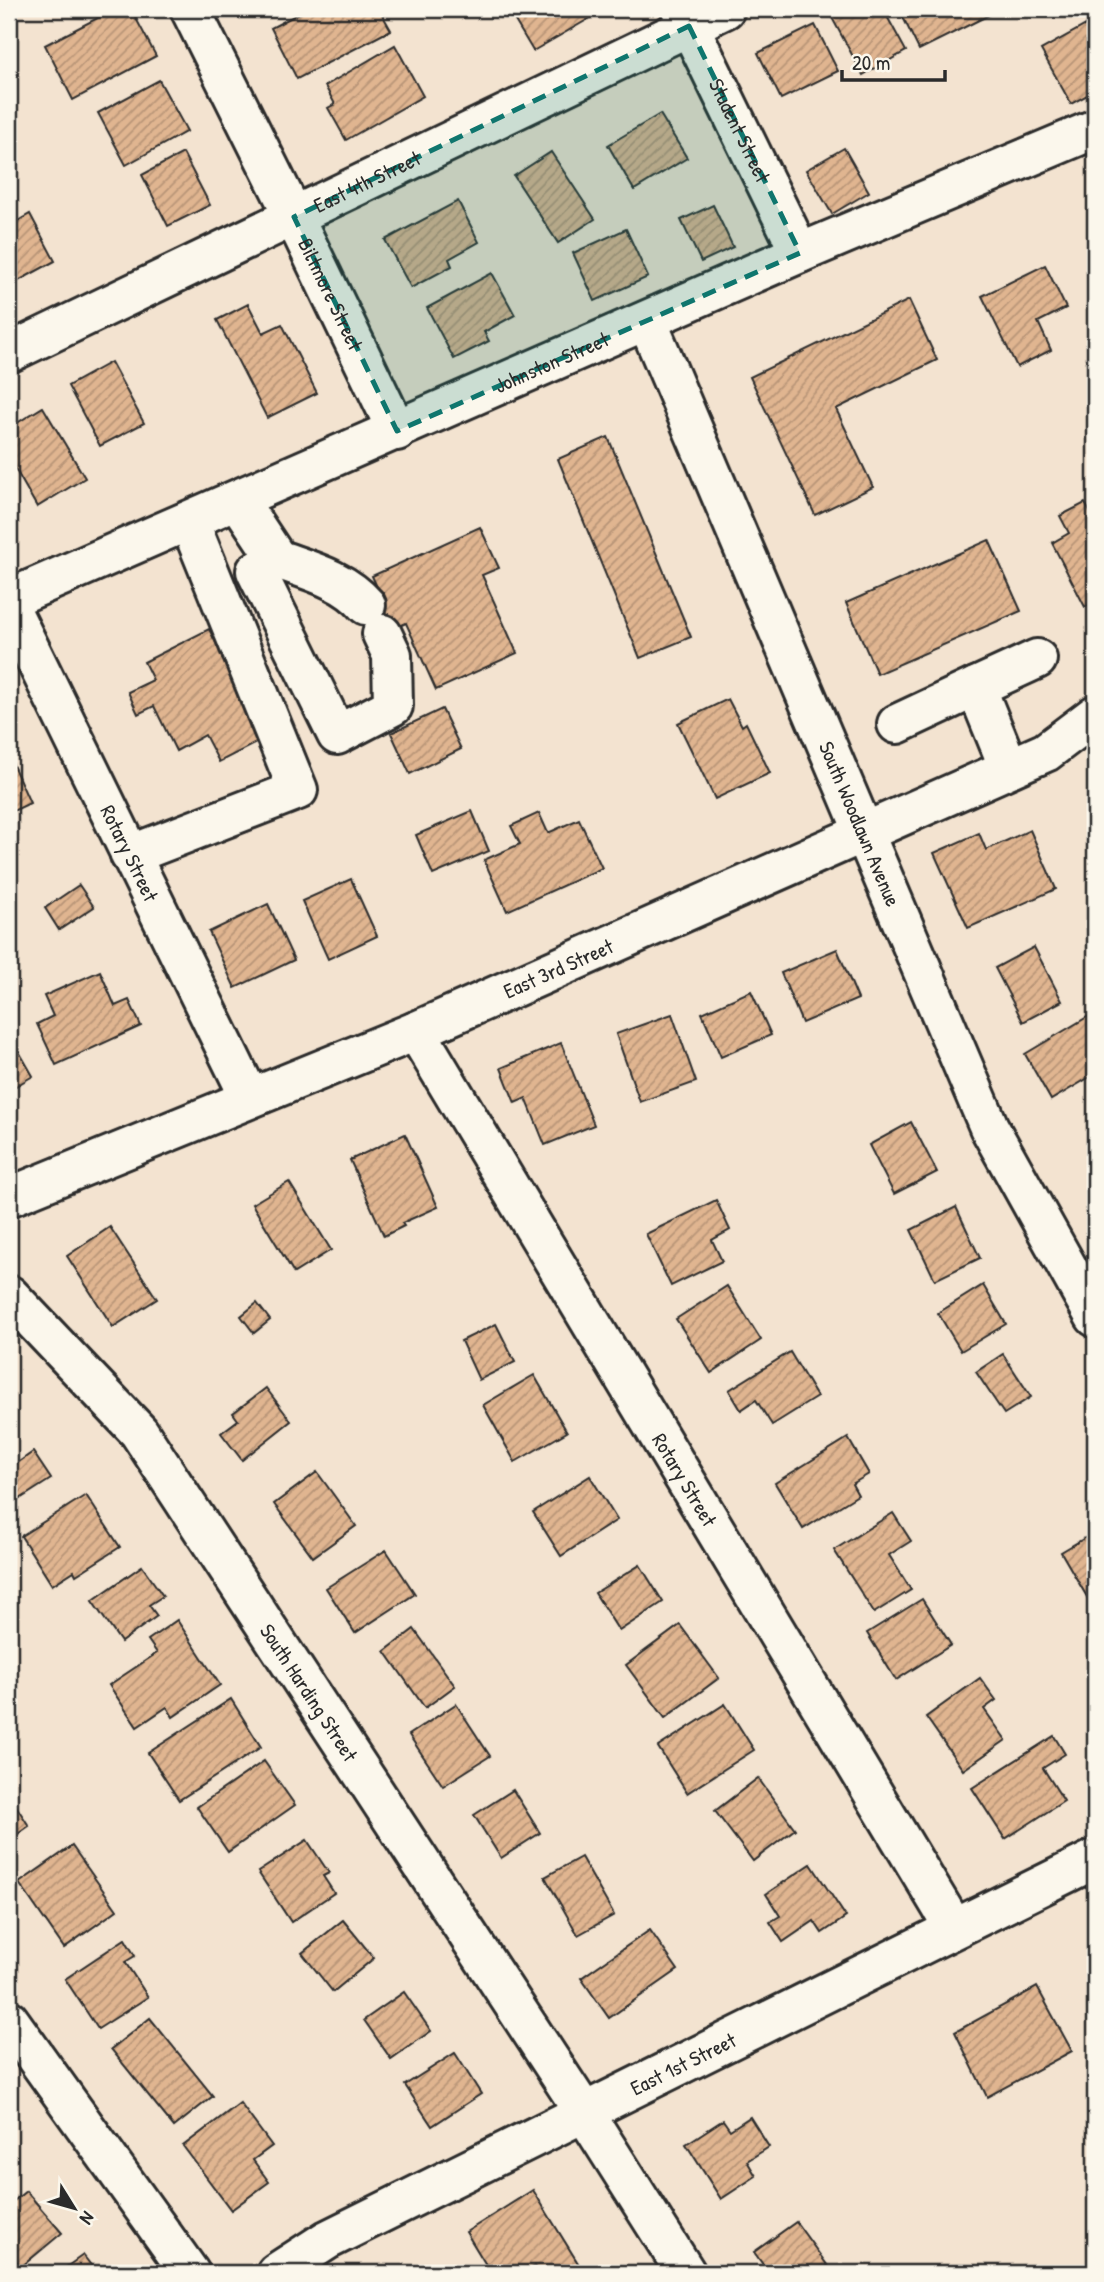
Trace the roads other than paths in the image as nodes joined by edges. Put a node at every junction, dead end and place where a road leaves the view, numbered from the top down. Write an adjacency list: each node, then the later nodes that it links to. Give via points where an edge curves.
1 (190, 9): 5 (street, Biltmore Street)
2 (725, 9): 3 (street, East 4th Street)
3 (685, 17): 5 (street, East 4th Street); 6 (street, Student Street)
4 (1095, 129): 6 (street, Johnston Street)
5 (294, 217): 8 (street, East 4th Street); 9 (street, Biltmore Street)
6 (800, 253): 7 (street, Johnston Street)
7 (647, 321): 9 (street, Johnston Street); 20 (street, South Woodlawn Avenue)
8 (9, 353)
9 (397, 431): 10 (street, Johnston Street)
10 (238, 500): 11 (street, Johnston Street); 12 (street)
11 (189, 521): 13 (street, Johnston Street); 21 (street, via 298,790)
12 (277, 559): 12 (street, via 256,571 337,735 393,706 392,655 359,596 325,576)
13 (9, 599)
14 (9, 606): 21 (street, Rotary Street)
15 (1037, 659): 16 (street)
16 (976, 687): 18 (street); 19 (street)
17 (1095, 715): 19 (street, East 3rd Street, via 1046,752)
18 (897, 724)
19 (1009, 768): 20 (street, East 3rd Street)
20 (864, 832): 22 (street, East 3rd Street); 26 (street, South Woodlawn Avenue, via 989,1127)
21 (130, 855): 23 (street, Rotary Street)
22 (416, 1031): 23 (street, East 3rd Street); 28 (street, Rotary Street)
23 (250, 1098): 24 (street, East 3rd Street)
24 (9, 1197)
25 (9, 1295): 30 (street, South Harding Street, via 139,1432)
26 (1095, 1317)
27 (1095, 1859): 28 (street, East 1st Street)
28 (954, 1928): 30 (street, East 1st Street)
29 (9, 2020): 31 (street)
30 (584, 2112): 32 (street, East 1st Street, via 327,2240); 33 (street, South Harding Street)
31 (190, 2273)
32 (276, 2273)
33 (686, 2273)

